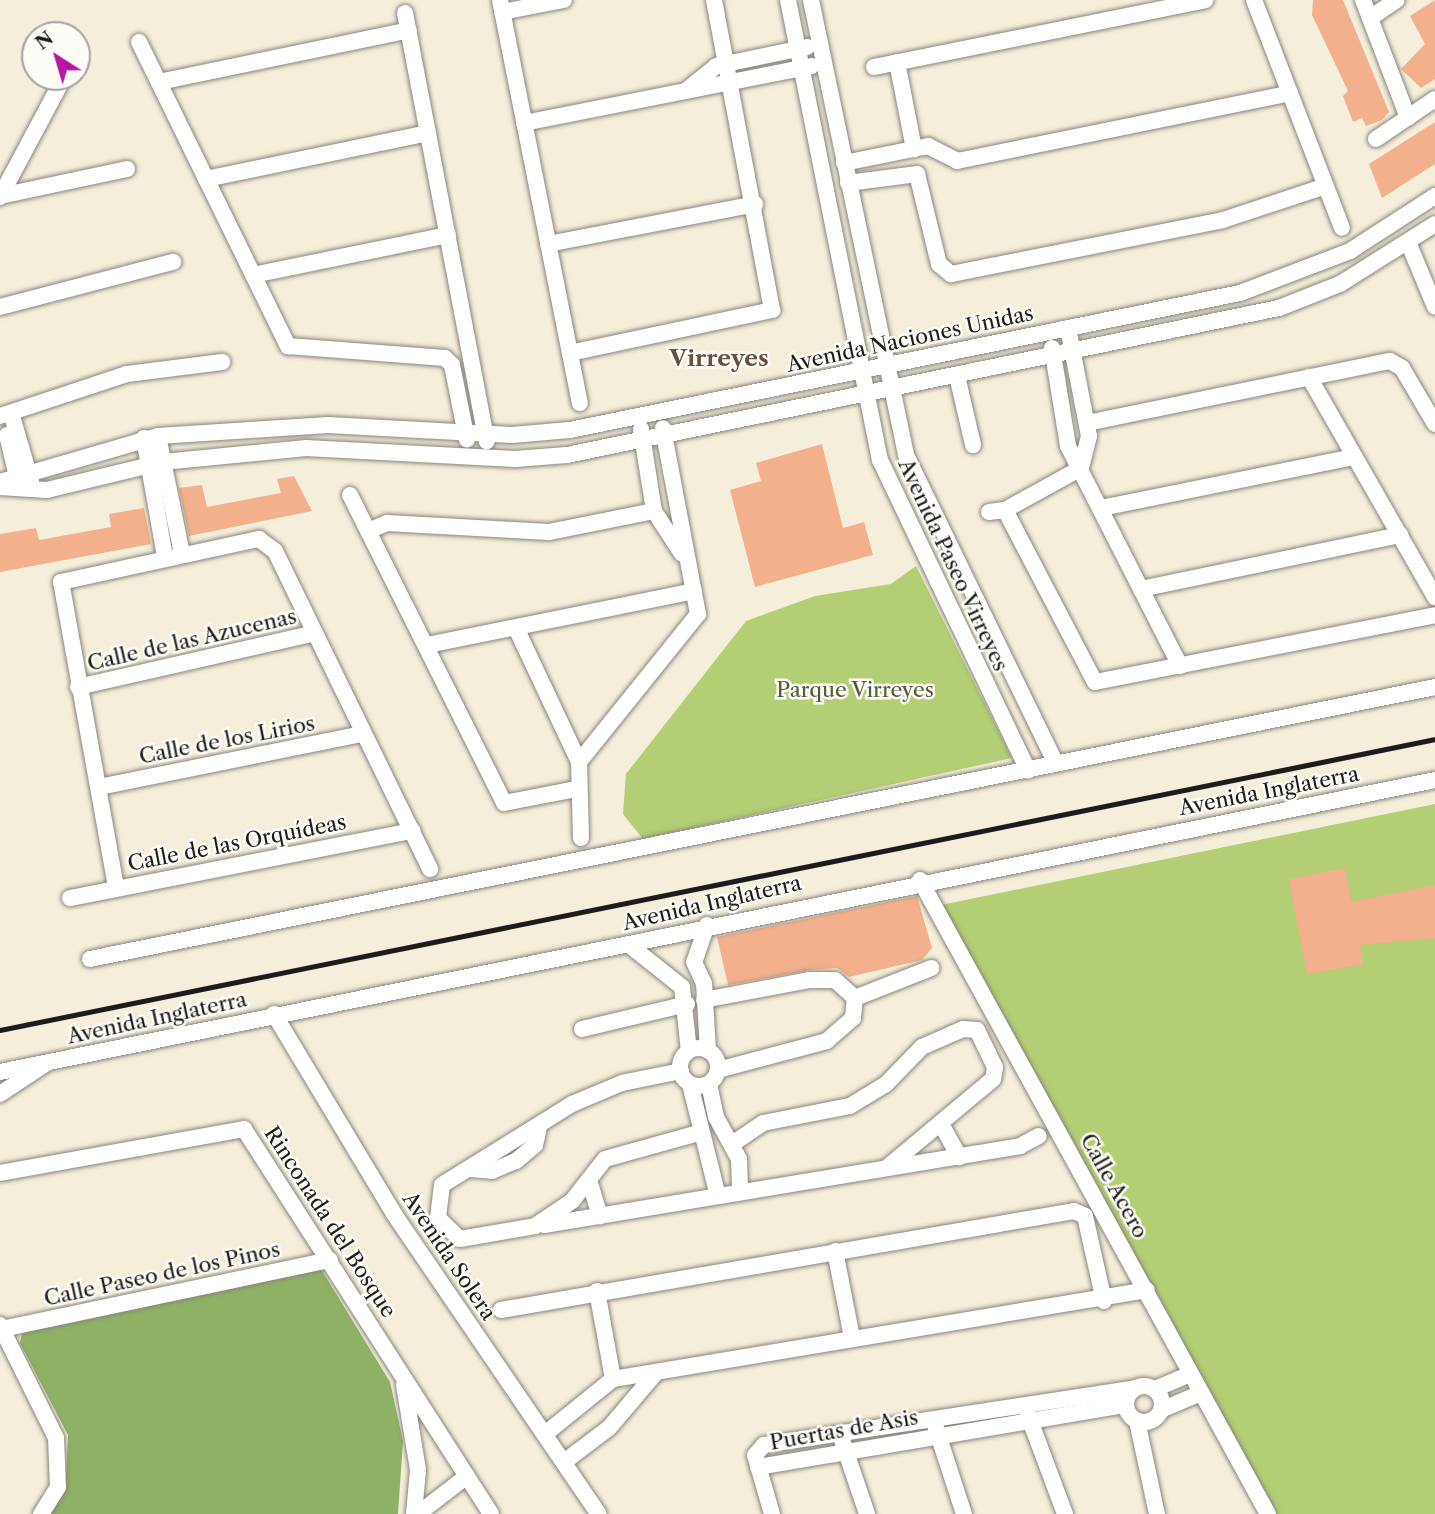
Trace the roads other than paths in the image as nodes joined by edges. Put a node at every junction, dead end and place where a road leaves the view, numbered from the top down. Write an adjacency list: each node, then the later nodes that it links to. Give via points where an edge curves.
1 (564, 0): 9 (street)
2 (714, 0): 18 (street)
3 (788, 0): 15 (street, Avenida Paseo Virreyes)
4 (811, 0): 14 (street, Avenida Paseo Virreyes)
5 (1205, 0): 16 (street)
6 (1254, 0): 25 (street)
7 (1363, 0): 11 (street)
8 (1397, 0): 11 (street)
9 (501, 6): 28 (street)
10 (405, 13): 12 (street)
11 (1370, 18): 27 (street)
12 (408, 30): 21 (street); 29 (street)
13 (139, 42): 21 (street)
14 (820, 45): 15 (street); 17 (street, Avenida Paseo Virreyes)
15 (799, 49): 18 (street); 20 (street, Avenida Paseo Virreyes)
16 (897, 62): 19 (street); 31 (street)
17 (824, 63): 20 (street); 33 (street, Avenida Paseo Virreyes)
18 (727, 64): 22 (street); 23 (street)
19 (874, 67)
20 (803, 68): 22 (street); 57 (street, Avenida Paseo Virreyes)
21 (159, 82): 34 (street)
22 (732, 83): 23 (street); 38 (street)
23 (688, 89): 28 (street)
24 (56, 91): 36 (street)
25 (1290, 93): 31 (street, via 957,161 928,146); 35 (street)
26 (1435, 99): 27 (street)
27 (1408, 118): 30 (street)
28 (524, 123): 43 (street)
29 (428, 133): 34 (street); 41 (street)
30 (1376, 139)
31 (914, 149): 33 (street)
32 (127, 170): 36 (street)
33 (846, 174): 35 (street, via 877,170 917,174 939,264 951,274 1223,220); 56 (street, Avenida Paseo Virreyes)
34 (206, 179): 47 (street)
35 (1326, 186): 40 (street)
36 (0, 196)
37 (1435, 196): 44 (street, Avenida Naciones Unidas)
38 (755, 204): 43 (street); 53 (street, via 772,310)
39 (1435, 224): 42 (street, Avenida Naciones Unidas)
40 (1342, 228)
41 (448, 235): 47 (street); 70 (street)
42 (1408, 242): 46 (street, Avenida Naciones Unidas); 49 (street)
43 (548, 244): 53 (street)
44 (1350, 251): 46 (street); 50 (street, Avenida Naciones Unidas, via 1240,293)
45 (173, 262): 48 (street)
46 (1363, 272): 52 (street, Avenida Naciones Unidas, via 1279,309)
47 (253, 275): 69 (street, via 288,346 444,358)
48 (0, 307)
49 (1435, 307)
50 (1069, 328): 51 (street, Avenida Naciones Unidas); 52 (street)
51 (1049, 332): 54 (street); 56 (street, Avenida Naciones Unidas)
52 (1073, 352): 54 (street, Avenida Naciones Unidas); 66 (street)
53 (570, 353): 62 (street)
54 (1054, 356): 58 (street, Avenida Naciones Unidas); 80 (street, via 1068,446)
55 (222, 362): 64 (street, via 127,374)
56 (885, 366): 57 (street, Avenida Naciones Unidas); 60 (street, Avenida Paseo Virreyes)
57 (861, 370): 61 (street, Avenida Paseo Virreyes); 63 (street, Avenida Naciones Unidas)
58 (957, 376): 60 (street, Avenida Naciones Unidas); 74 (street)
59 (1309, 377): 66 (street); 67 (street, via 1397,362); 78 (street)
60 (890, 389): 61 (street, Avenida Naciones Unidas); 91 (street, Avenida Paseo Virreyes, via 914,477)
61 (866, 394): 71 (street, Avenida Naciones Unidas); 94 (street, Avenida Paseo Virreyes, via 890,486)
62 (580, 403)
63 (660, 411): 65 (street, Avenida Naciones Unidas); 71 (street)
64 (5, 415): 81 (street)
65 (639, 416): 70 (street, Avenida Naciones Unidas, via 534,435); 73 (street)
66 (1087, 423): 80 (street)
67 (1435, 424)
68 (305, 426): 69 (street, Avenida Naciones Unidas); 72 (street, Avenida Naciones Unidas); 75 (street)
69 (466, 433): 70 (street, Avenida Naciones Unidas); 76 (street)
70 (486, 434): 77 (street)
71 (664, 436): 73 (street, Avenida Naciones Unidas); 90 (street)
72 (151, 437): 79 (street); 81 (street, Avenida Naciones Unidas)
73 (642, 439): 77 (street, Avenida Naciones Unidas, via 567,455); 85 (street)
74 (973, 445)
75 (306, 448): 76 (street, Avenida Naciones Unidas); 79 (street, Avenida Naciones Unidas)
76 (468, 456): 77 (street, Avenida Naciones Unidas)
77 (488, 457)
78 (1354, 457): 84 (street); 87 (street)
79 (156, 463): 81 (street, Avenida Naciones Unidas); 88 (street); 89 (street)
80 (1081, 468): 84 (street); 100 (street, via 997,511 1095,682)
81 (25, 483): 82 (street, Avenida Naciones Unidas)
82 (0, 485)
83 (350, 495): 86 (street)
84 (1101, 508): 92 (street)
85 (654, 511): 86 (street, via 549,532 387,523); 90 (street)
86 (368, 531): 99 (street)
87 (1400, 536): 92 (street); 95 (street)
88 (182, 554): 89 (street); 98 (street, via 259,539 275,551)
89 (165, 557): 101 (street, via 69,578 58,590)
90 (688, 564): 93 (street)
91 (968, 585): 94 (street); 105 (street, Avenida Paseo Virreyes)
92 (1141, 589): 100 (street)
93 (694, 591): 97 (street); 104 (street, via 698,614)
94 (944, 597): 106 (street, Avenida Paseo Virreyes)
95 (1435, 597)
96 (1435, 615): 100 (street)
97 (516, 628): 99 (street); 104 (street)
98 (315, 634): 101 (street, Calle de las Azucenas); 103 (street)
99 (427, 645): 109 (street, via 504,803)
100 (1180, 666)
101 (78, 687): 108 (street)
102 (1435, 687): 105 (street)
103 (363, 734): 108 (street, Calle de los Lirios); 110 (street)
104 (579, 762): 109 (street)
105 (1056, 764): 106 (street)
106 (1028, 770): 118 (street)
107 (1435, 780): 113 (street, Avenida Inglaterra)
108 (99, 787): 114 (street)
109 (576, 789): 111 (street)
110 (412, 831): 112 (street); 114 (street, Calle de las Orquídeas)
111 (581, 838)
112 (430, 869)
113 (920, 880): 116 (street, Avenida Inglaterra); 148 (street, Calle Acero)
114 (116, 887): 115 (street, Calle de las Orquídeas)
115 (70, 898)
116 (707, 925): 117 (street, Avenida Inglaterra); 119 (street)
117 (628, 944): 121 (street); 125 (street, Avenida Inglaterra)
118 (90, 960)
119 (694, 961): 121 (street); 123 (street)
120 (931, 968): 122 (street)
121 (665, 971): 124 (street, via 682,987)
122 (855, 998): 123 (street, via 835,980 810,980); 132 (street, via 853,1018 827,1041)
123 (704, 1000): 128 (street)
124 (687, 1004): 126 (street); 127 (street)
125 (274, 1014): 129 (street, Avenida Inglaterra); 168 (street, Avenida Solera, via 394,1214)
126 (582, 1029)
127 (689, 1051): 128 (street); 131 (street)
128 (708, 1051): 132 (street)
129 (48, 1063): 130 (street, Avenida Inglaterra); 133 (street)
130 (0, 1072)
131 (685, 1077): 132 (street); 135 (street); 145 (street, via 591,1094 539,1128 535,1145 516,1161 492,1171 471,1169 437,1193 435,1207 449,1234 460,1239)
132 (713, 1077): 137 (street, via 716,1117)
133 (0, 1094)
134 (941, 1124): 137 (street, via 993,1079 995,1067 977,1030 963,1029 922,1047 886,1084 849,1106 763,1123); 138 (street); 139 (street)
135 (699, 1133): 141 (street, via 628,1147 605,1159); 143 (street, via 714,1167)
136 (1039, 1136): 138 (street, via 1020,1146)
137 (732, 1144): 142 (street)
138 (958, 1157): 139 (street)
139 (884, 1169): 142 (street)
140 (0, 1173): 147 (street, Rinconada del Bosque, via 244,1129)
141 (589, 1180): 144 (street); 145 (street)
142 (740, 1192): 143 (street)
143 (718, 1196): 144 (street)
144 (600, 1216): 145 (street)
145 (535, 1226)
146 (835, 1251): 149 (street); 150 (street, via 1074,1211 1085,1216); 153 (street)
147 (330, 1260): 152 (street, Calle Paseo de los Pinos); 154 (street, Rinconada del Bosque)
148 (1147, 1290): 150 (street); 155 (street, Calle Acero)
149 (597, 1291): 151 (street); 157 (street)
150 (1104, 1301): 153 (street)
151 (501, 1310)
152 (1, 1327): 174 (street, via 56,1438 58,1487)
153 (852, 1338): 156 (street)
154 (399, 1369): 173 (street, Rinconada del Bosque); 175 (street, via 415,1445)
155 (1190, 1374): 159 (street); 160 (street, Calle Acero)
156 (654, 1375): 157 (street); 171 (street, via 609,1428)
157 (613, 1379): 168 (street)
158 (1135, 1388): 159 (street); 161 (street, Puertas de Asis); 162 (street)
159 (1155, 1389): 163 (street)
160 (1201, 1393): 163 (street); 183 (street, Calle Acero)
161 (1023, 1401): 164 (street, Puertas de Asis); 166 (street)
162 (1125, 1405): 165 (street); 166 (street, Puertas de Asis)
163 (1161, 1410): 165 (street, via 1151,1421)
164 (933, 1416): 167 (street, Puertas de Asis); 169 (street, Puertas de Asis)
165 (1137, 1421): 182 (street)
166 (1031, 1422): 169 (street, Puertas de Asis); 181 (street)
167 (839, 1432): 170 (street); 172 (street, Puertas de Asis, via 764,1445 755,1455)
168 (545, 1434): 171 (street, Avenida Solera)
169 (938, 1435): 170 (street, Puertas de Asis); 180 (street, Puertas de Asis)
170 (845, 1450): 172 (street, Puertas de Asis); 179 (street)
171 (564, 1462): 177 (street, Avenida Solera)
172 (758, 1467): 178 (street, Puertas de Asis)
173 (467, 1476): 175 (street); 176 (street, Rinconada del Bosque)
174 (41, 1514)
175 (416, 1514)
176 (491, 1514)
177 (599, 1514)
178 (772, 1514)
179 (867, 1514)
180 (964, 1514)
181 (1065, 1514)
182 (1157, 1514)
183 (1268, 1514)

